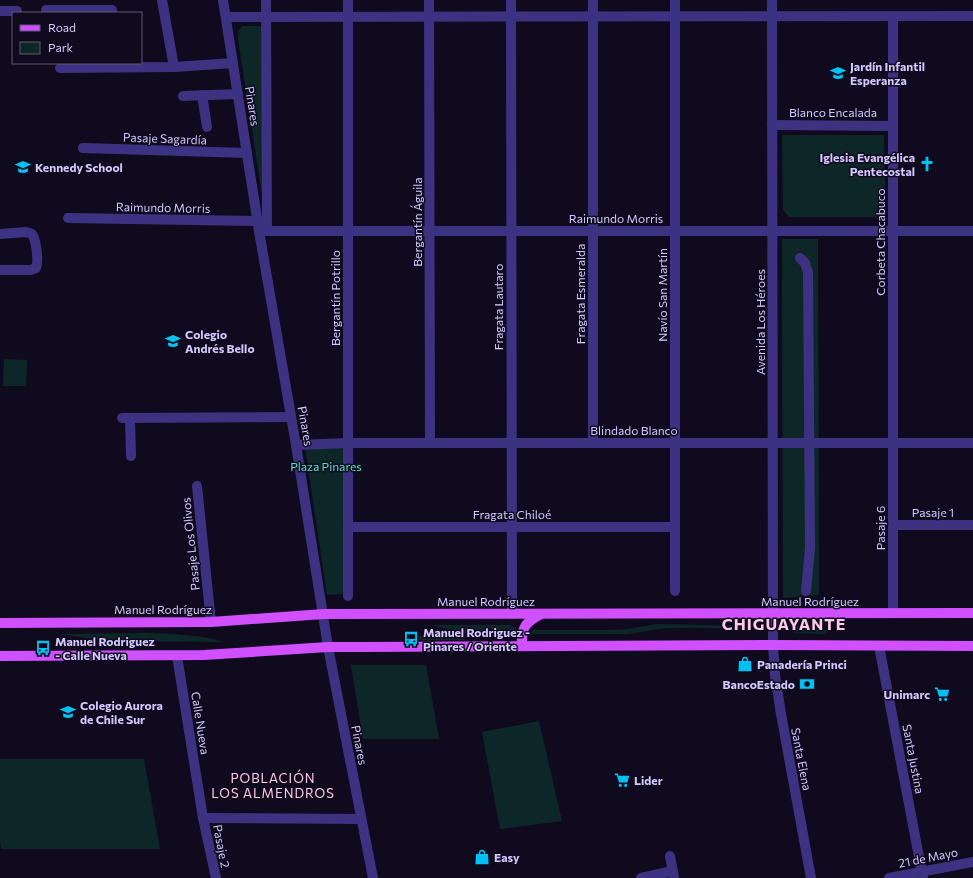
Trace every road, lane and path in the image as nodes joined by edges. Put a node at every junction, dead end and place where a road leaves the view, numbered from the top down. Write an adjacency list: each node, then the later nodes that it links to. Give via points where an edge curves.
1 (162, 0): 26 (street)
2 (223, 0): 18 (street, Pinares)
3 (266, 0): 19 (street)
4 (348, 0): 20 (street, Bergantín Potrillo)
5 (429, 0): 21 (street, Bergantín Águila)
6 (511, 0): 22 (street, Fragata Lautaro)
7 (593, 0): 23 (street, Fragata Esmeralda)
8 (675, 0): 14 (street, Navío San Martín)
9 (772, 0): 15 (street, Avenida Los Héroes)
10 (111, 8): 11 (street)
11 (46, 10)
12 (0, 11): 13 (street)
13 (17, 11)
14 (675, 16): 15 (street); 23 (street); 42 (street, Navío San Martín)
15 (772, 16): 16 (street); 31 (street, Avenida Los Héroes)
16 (893, 16): 17 (street); 32 (street, Corbeta Chacabuco)
17 (973, 16)
18 (226, 17): 19 (street); 24 (street, Pinares)
19 (266, 17): 20 (street); 37 (street)
20 (348, 17): 21 (street); 38 (street, Bergantín Potrillo)
21 (429, 17): 22 (street); 39 (street, Bergantín Águila)
22 (511, 17): 23 (street); 40 (street, Fragata Lautaro)
23 (593, 17): 41 (street, Fragata Esmeralda)
24 (233, 63): 26 (street); 28 (street, Pinares)
25 (119, 65): 26 (street); 27 (street)
26 (174, 67)
27 (60, 68)
28 (238, 94): 29 (street); 35 (street, Pinares)
29 (202, 95): 30 (street); 33 (street)
30 (183, 96)
31 (772, 125): 32 (street, Blanco Encalada); 43 (street, Avenida Los Héroes)
32 (893, 126): 44 (street, Corbeta Chacabuco)
33 (207, 127)
34 (83, 148): 35 (street, Pasaje Sagardía)
35 (247, 153): 37 (street, Pinares)
36 (68, 218): 37 (street, Raimundo Morris)
37 (261, 228): 38 (street, Raimundo Morris); 49 (street, Pinares)
38 (348, 231): 39 (street, Raimundo Morris); 57 (street, Bergantín Potrillo)
39 (430, 231): 40 (street, Raimundo Morris); 58 (street, Bergantín Águila)
40 (512, 231): 41 (street, Raimundo Morris); 50 (street, Fragata Lautaro)
41 (593, 231): 42 (street, Raimundo Morris); 51 (street, Fragata Esmeralda)
42 (675, 231): 43 (street, Raimundo Morris); 52 (street, Navío San Martín)
43 (772, 231): 44 (street, Raimundo Morris); 53 (street, Avenida Los Héroes)
44 (893, 232): 45 (street, Raimundo Morris); 55 (street, Corbeta Chacabuco)
45 (973, 232)
46 (0, 234): 48 (street, via 32,234 35,238 37,263 36,268 31,270)
47 (800, 258): 54 (street, via 805,263 808,273)
48 (0, 270)
49 (291, 417): 59 (street, Pinares); 60 (street, via 126,418)
50 (512, 443): 51 (street, Blindado Blanco); 58 (street, Blindado Blanco); 65 (street, Fragata Lautaro)
51 (593, 443): 52 (street, Blindado Blanco)
52 (675, 443): 53 (street, Blindado Blanco); 66 (street, Navío San Martín)
53 (773, 443): 54 (street, Blindado Blanco); 75 (street, Avenida Los Héroes)
54 (810, 443): 55 (street, Blindado Blanco); 68 (street, via 810,554)
55 (893, 443): 56 (street, Blindado Blanco); 62 (street, Pasaje 6)
56 (973, 443)
57 (348, 444): 58 (street, Blindado Blanco); 59 (street, Blindado Blanco); 64 (street, Bergantín Potrillo)
58 (430, 444)
59 (296, 445): 72 (street, Pinares)
60 (132, 456)
61 (197, 486): 76 (street, Pasaje Los Olivos)
62 (893, 525): 63 (street, Pasaje 1); 70 (street, Pasaje 6)
63 (973, 525)
64 (348, 527): 65 (street, Fragata Chiloé); 69 (street, Bergantín Potrillo)
65 (512, 527): 66 (street, Fragata Chiloé); 73 (street, Fragata Lautaro)
66 (675, 527): 67 (street, Navío San Martín)
67 (675, 591)
68 (806, 591)
69 (348, 596)
70 (893, 613): 71 (main road, Manuel Rodríguez); 75 (main road, Manuel Rodríguez)
71 (973, 613)
72 (324, 614): 73 (main road, Manuel Rodríguez); 76 (main road, Manuel Rodríguez); 82 (street, Pinares)
73 (512, 614): 74 (main road, Manuel Rodríguez)
74 (541, 614): 75 (main road, Manuel Rodríguez); 79 (main road, via 524,627)
75 (773, 614): 78 (street, Avenida Los Héroes)
76 (211, 622): 77 (main road, Manuel Rodríguez)
77 (0, 623)
78 (773, 645): 79 (main road); 80 (main road); 94 (street, Santa Elena, via 779,706)
79 (522, 646): 82 (main road)
80 (879, 646): 81 (main road); 90 (street, Santa Justina)
81 (973, 646)
82 (328, 647): 84 (main road); 86 (street, Pinares)
83 (0, 656): 84 (main road)
84 (177, 656): 85 (street, Calle Nueva)
85 (203, 818): 86 (street); 91 (street, Pasaje 2)
86 (361, 819): 92 (street, Pinares)
87 (670, 856): 89 (street)
88 (973, 862): 90 (street, 21 de Mayo)
89 (674, 875): 93 (street)
90 (922, 875): 95 (street, 21 de Mayo)
91 (216, 878)
92 (373, 878)
93 (641, 878)
94 (811, 878)
95 (889, 878)

